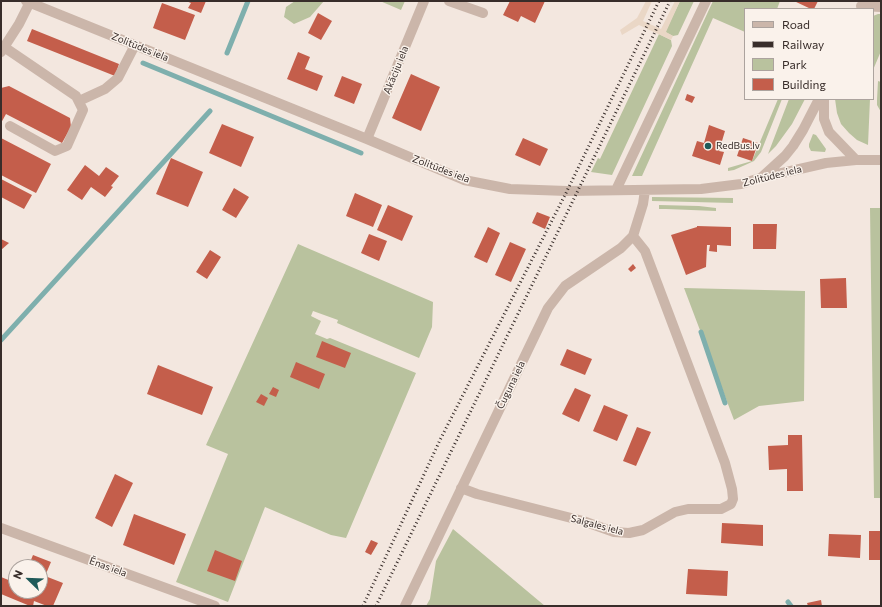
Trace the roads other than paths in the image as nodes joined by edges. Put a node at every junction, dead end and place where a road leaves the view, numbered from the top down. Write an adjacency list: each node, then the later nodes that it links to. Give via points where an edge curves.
1 (424, 1): 14 (street, Akāciju iela)
2 (449, 1): 7 (street)
3 (706, 1): 18 (street)
4 (28, 2): 8 (street, Zolitūdes iela); 9 (street, via 19,24)
5 (861, 5): 6 (street)
6 (881, 7)
7 (483, 13)
8 (135, 45): 12 (street, via 118,78 105,89); 14 (street, Zolitūdes iela)
9 (2, 49): 12 (street, via 76,96)
10 (818, 100): 17 (street, via 793,146)
11 (824, 100): 15 (street, via 824,119 829,132)
12 (79, 101): 13 (street, via 83,110 67,146 55,151)
13 (10, 126)
14 (367, 139): 18 (street, Zolitūdes iela, via 464,180 510,189)
15 (856, 160): 16 (street, Zolitūdes iela); 17 (street, Zolitūdes iela, via 826,163)
16 (881, 160)
17 (760, 178): 19 (street, Zolitūdes iela, via 741,184 701,189)
18 (616, 190): 19 (street, Zolitūdes iela)
19 (645, 190): 20 (street, Čuguna iela)
20 (633, 236): 21 (street, Čuguna iela, via 621,248 565,286 548,308); 21 (street, Salgales iela, via 645,251 725,463 732,489 731,504 721,509 688,508 675,512 643,530 629,533 614,532 583,521)
21 (461, 488): 24 (street, Čuguna iela)
22 (1, 528): 23 (street, Ēnas iela)
23 (215, 606)
24 (405, 606)

